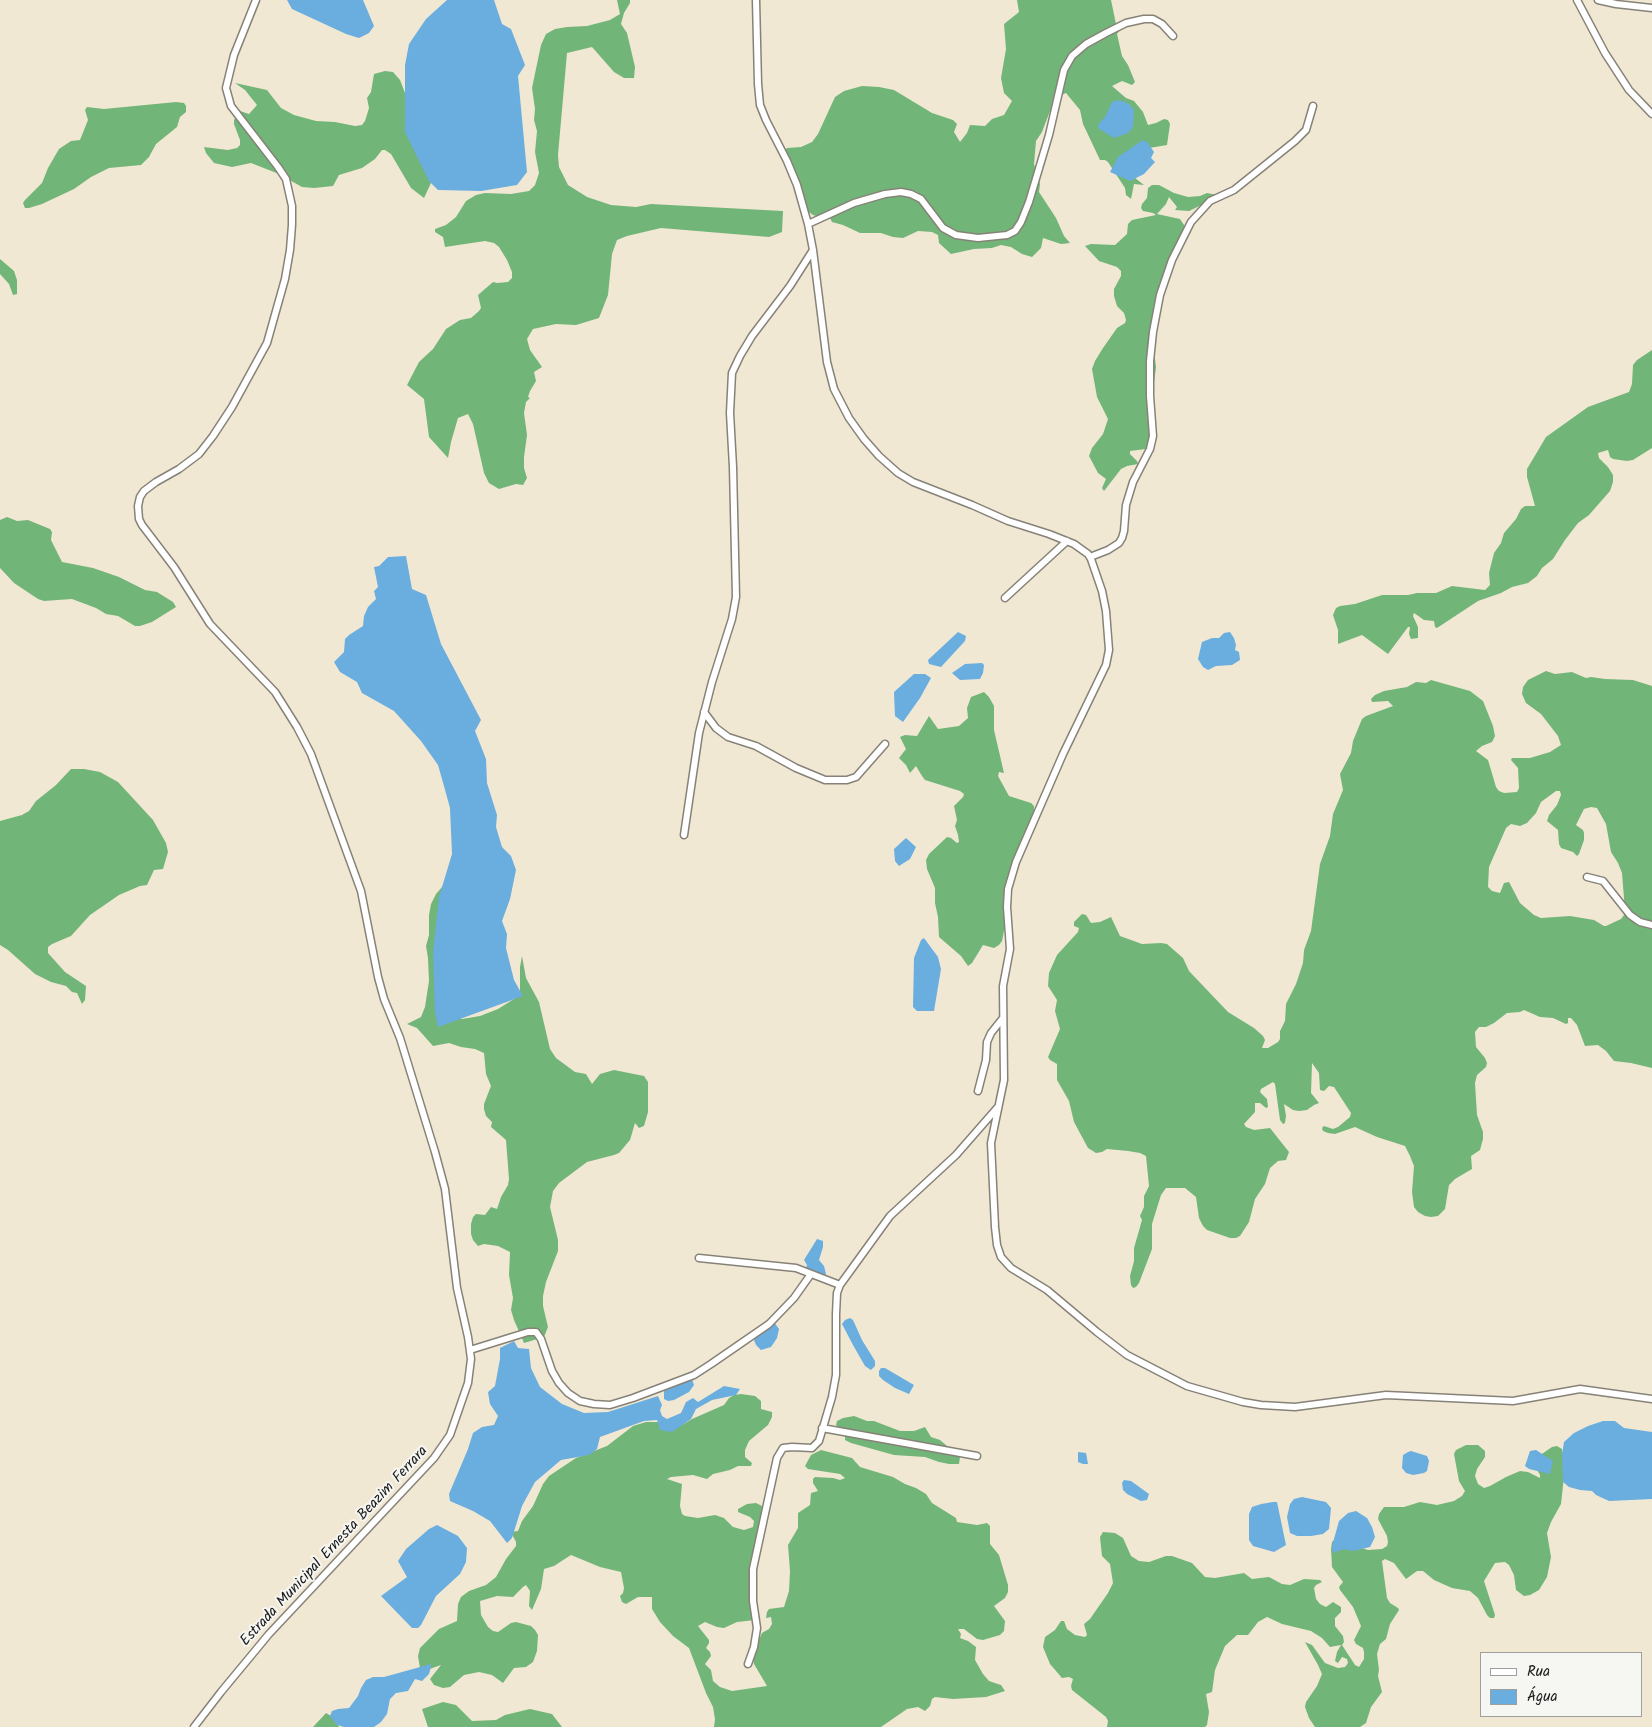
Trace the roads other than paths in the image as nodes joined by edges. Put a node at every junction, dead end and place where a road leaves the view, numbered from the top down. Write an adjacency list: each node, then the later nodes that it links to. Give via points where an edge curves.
1 (256, 0): 25 (street, Estrada Municipal Ernesta Beazim Ferrara, via 234,56 226,88 230,106 286,179 292,206 285,279 267,343 232,407 199,454 144,491 138,506 139,519 210,624 275,692 311,754 361,891 382,992 403,1048 445,1189 456,1279)
2 (756, 0): 9 (street, via 760,105 798,186)
3 (1577, 0): 8 (street, via 1628,90)
4 (1598, 0): 5 (street)
5 (1652, 8)
6 (1173, 36): 9 (street, via 1154,19 1144,19 1106,33 1072,56 1064,70 1029,202 1021,222 1007,236 978,238 956,235 943,228 921,199 901,192 854,203)
7 (1313, 106): 12 (street, via 1306,130 1300,136 1234,190 1210,201 1191,222 1172,260 1153,332 1150,361 1153,436 1150,449 1133,482 1122,538 1108,550)
8 (1652, 114)
9 (808, 224): 10 (street)
10 (813, 250): 11 (street, via 827,362 834,389 864,439 898,473 913,482); 14 (street, via 752,336 732,373 730,413 736,597)
11 (1067, 541): 12 (street); 13 (street)
12 (1090, 557): 19 (street, via 1102,591 1109,650 1106,665 1016,862 1008,889 1010,949 1003,986)
13 (1005, 598)
14 (704, 712): 15 (street, via 721,733 756,746 825,780 856,777); 16 (street)
15 (885, 744)
16 (684, 835)
17 (1587, 876): 18 (street, via 1602,882 1640,922)
18 (1652, 925)
19 (1003, 1018): 20 (street, via 987,1042); 21 (street, via 1004,1080)
20 (978, 1090)
21 (1000, 1105): 24 (street, via 956,1155 890,1216); 26 (street, via 991,1143 995,1227 1001,1257 1011,1268 1047,1290 1127,1355 1187,1386 1243,1402 1284,1407 1386,1395 1513,1401 1580,1389)
22 (699, 1258): 23 (street, via 796,1268)
23 (811, 1274): 24 (street); 25 (street, via 776,1317 745,1342 694,1375 610,1405 580,1401 558,1383 536,1332)
24 (840, 1286): 27 (street, via 836,1314 836,1375)
25 (470, 1350): 30 (street, Estrada Municipal Ernesta Beazim Ferrara, via 468,1383 450,1435 434,1458 270,1634)
26 (1652, 1399)
27 (822, 1428): 28 (street); 29 (street, via 819,1442 812,1448 787,1447 777,1458 753,1569 752,1602 757,1628)
28 (977, 1456)
29 (748, 1664)
30 (194, 1727)

